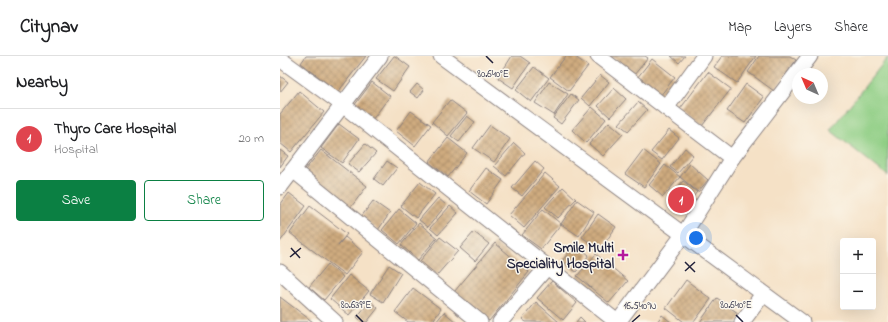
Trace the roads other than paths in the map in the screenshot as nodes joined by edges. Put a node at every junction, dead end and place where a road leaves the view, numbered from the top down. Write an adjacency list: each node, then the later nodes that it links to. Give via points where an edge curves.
1 (380, 56): 7 (street)
2 (441, 56): 12 (street)
3 (598, 56): 8 (street)
4 (704, 56): 8 (street)
5 (810, 56): 9 (street)
6 (280, 59): 7 (street)
7 (343, 105): 10 (street); 13 (street)
8 (666, 108): 9 (street)
9 (732, 158): 12 (street)
10 (293, 170): 11 (street); 17 (street)
11 (280, 187)
12 (683, 235): 15 (street); 19 (street)
13 (547, 267): 18 (street); 19 (street)
14 (280, 272): 16 (street)
15 (764, 294): 20 (street); 21 (street)
16 (335, 322)
17 (480, 322)
18 (500, 322)
19 (617, 322)
20 (742, 322)
21 (802, 322)

